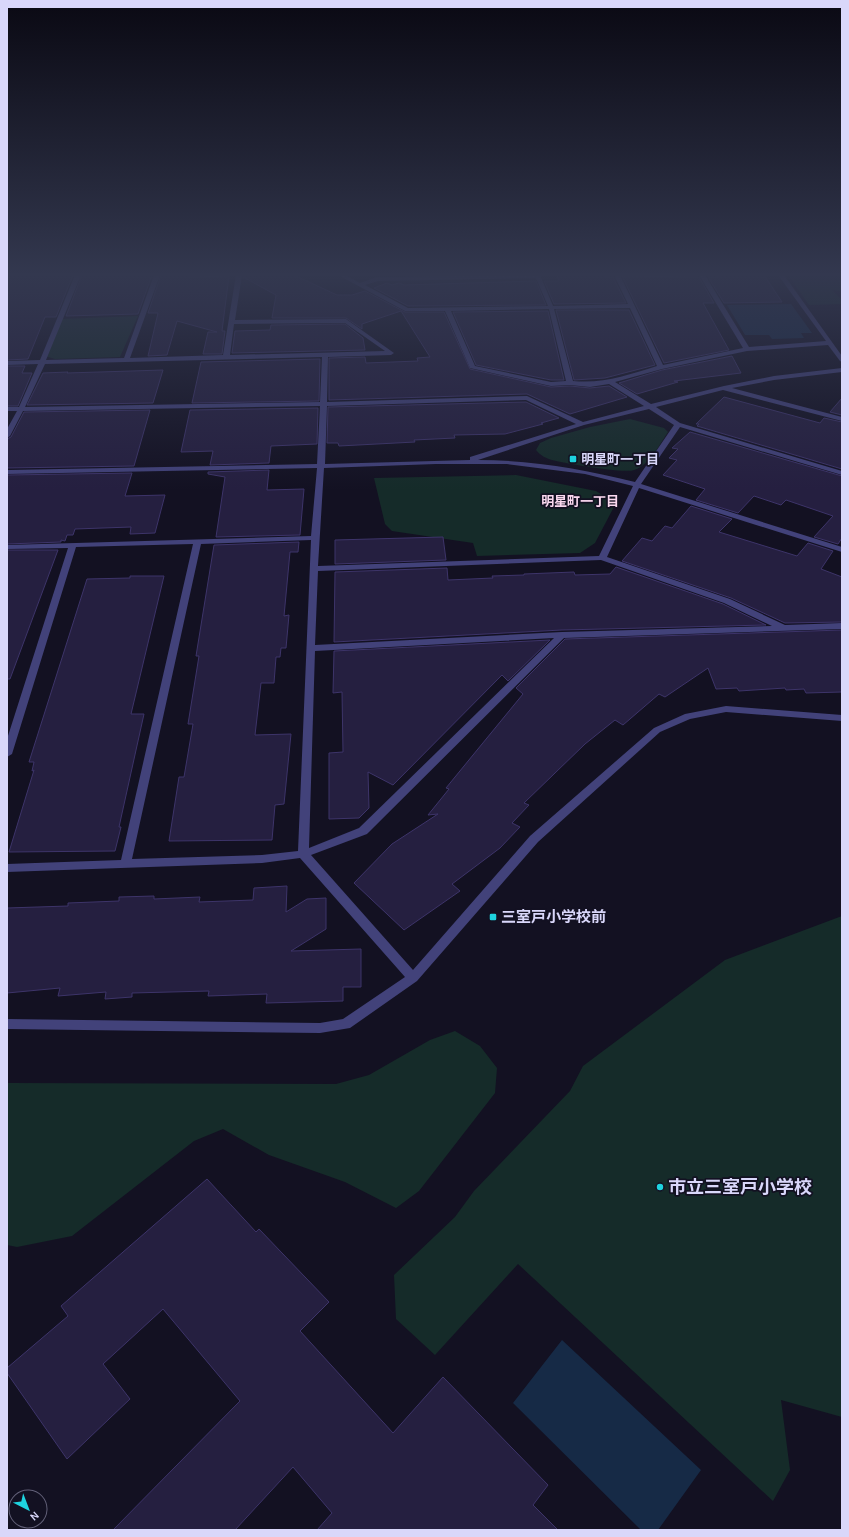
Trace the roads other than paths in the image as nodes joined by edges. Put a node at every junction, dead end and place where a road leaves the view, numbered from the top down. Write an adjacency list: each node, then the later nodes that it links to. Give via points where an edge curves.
1 (49, 347): 15 (street)
2 (131, 347): 13 (street)
3 (228, 347): 12 (street)
4 (382, 347): 11 (street, via 391,353)
5 (463, 347): 20 (street, via 472,367 551,384)
6 (561, 347): 20 (street)
7 (651, 347): 17 (street)
8 (778, 347): 10 (street)
9 (832, 347): 14 (street)
10 (747, 349): 17 (street)
11 (325, 356): 12 (street); 22 (street)
12 (226, 358): 13 (street)
13 (126, 360): 15 (street)
14 (842, 360)
15 (43, 362): 16 (street); 25 (street)
16 (7, 363)
17 (661, 367): 19 (street)
18 (842, 370): 21 (street, via 774,378)
19 (610, 382): 20 (street, via 590,385); 23 (street)
20 (570, 383)
21 (724, 388): 23 (street); 26 (street)
22 (323, 404): 25 (street); 27 (street, via 527,398); 31 (street)
23 (651, 407): 27 (street); 28 (street)
24 (7, 409): 25 (street)
25 (22, 409): 29 (street)
26 (842, 419)
27 (582, 424): 30 (street)
28 (678, 424): 33 (street); 34 (street)
29 (7, 436)
30 (466, 462): 31 (street); 34 (street, via 507,462 558,468)
31 (321, 466): 32 (street); 35 (street)
32 (7, 472)
33 (842, 474)
34 (637, 485): 39 (street); 40 (street)
35 (315, 538): 36 (street); 41 (street)
36 (197, 542): 37 (street); 49 (street)
37 (73, 545): 38 (street); 47 (street)
38 (7, 547)
39 (842, 550)
40 (602, 558): 41 (street); 43 (street, via 727,601)
41 (314, 568): 45 (street)
42 (842, 626): 43 (street)
43 (784, 628): 44 (street)
44 (562, 635): 45 (street); 48 (street, via 363,831)
45 (311, 648): 48 (street)
46 (842, 718): 51 (street, via 726,709 688,716 657,730 534,839)
47 (7, 754)
48 (304, 854): 49 (street, via 262,859); 51 (street)
49 (126, 864): 50 (street)
50 (7, 868)
51 (413, 978): 52 (street, via 346,1024 320,1028)
52 (7, 1024)

